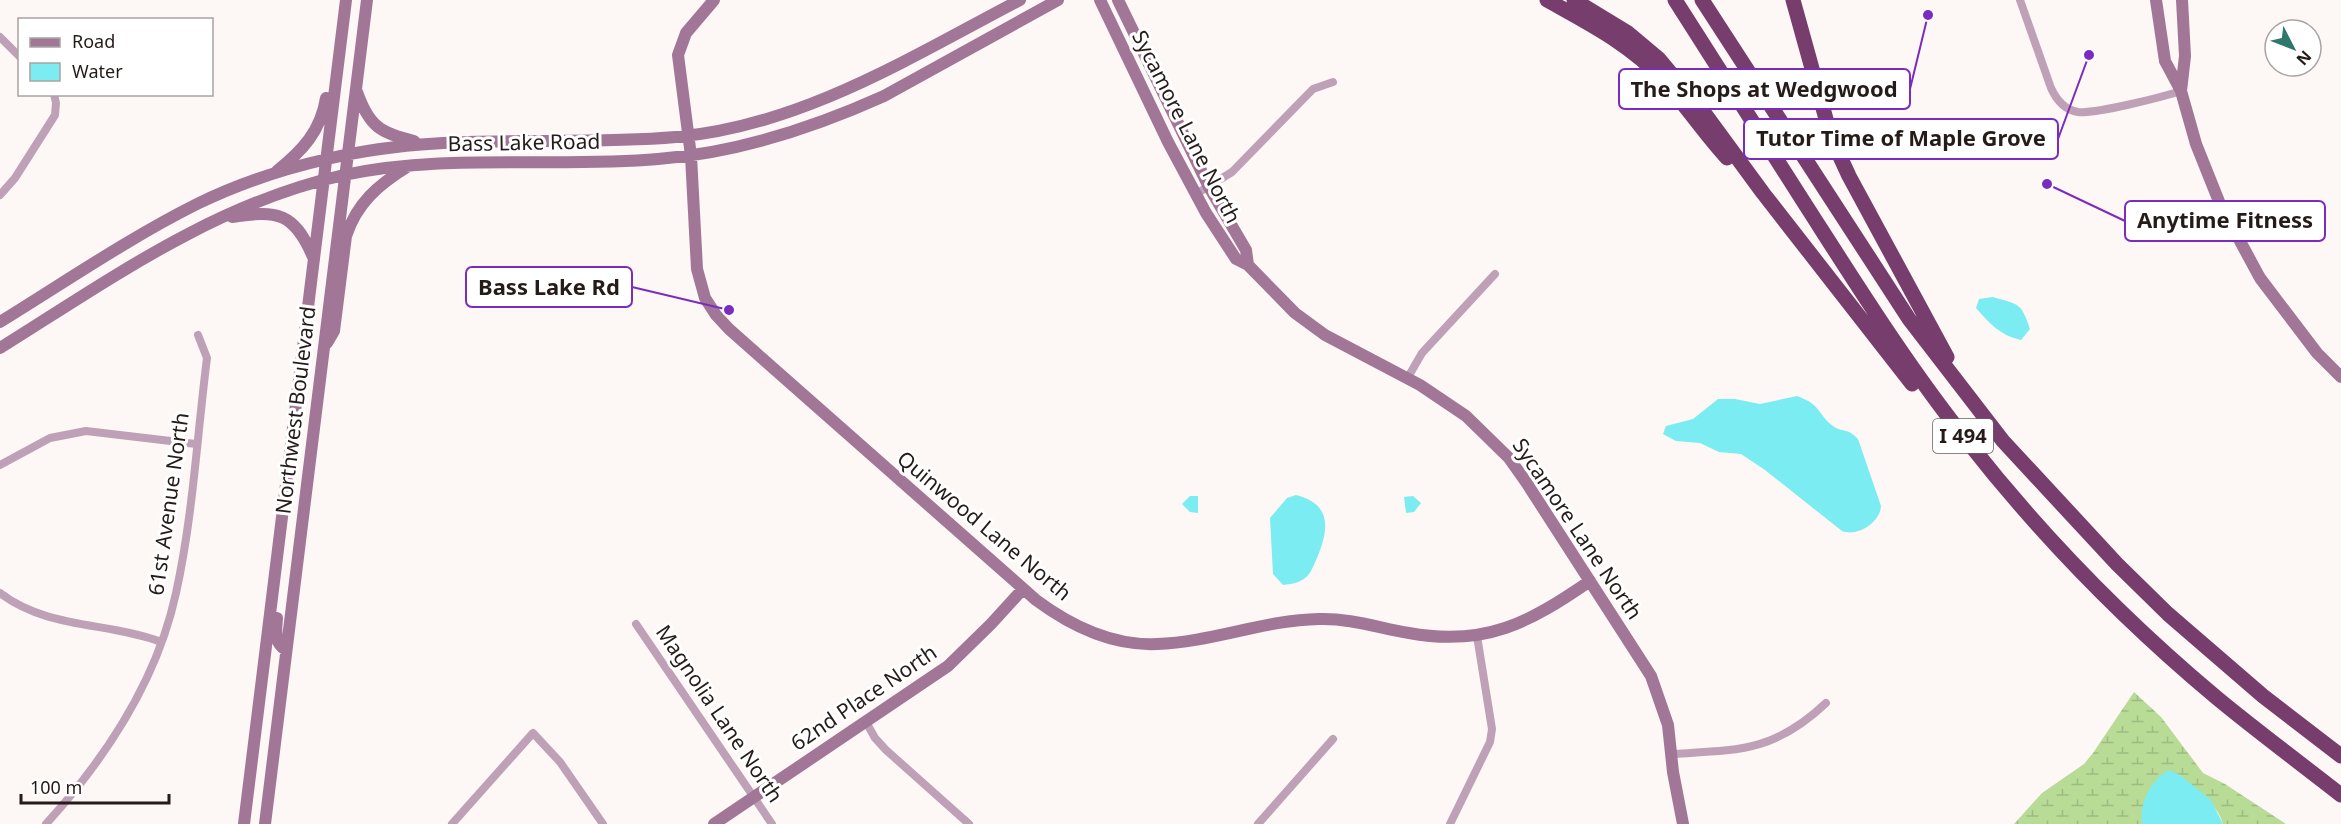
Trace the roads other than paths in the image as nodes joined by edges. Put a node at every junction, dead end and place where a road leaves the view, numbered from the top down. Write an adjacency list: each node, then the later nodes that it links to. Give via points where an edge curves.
1 (344, 0): 26 (main road, Northwest Boulevard); 28 (main road, via 336,11 319,125 298,153)
2 (368, 0): 19 (main road, Northwest Boulevard)
3 (714, 0): 22 (main road, Quinwood Lane North, via 686,33 678,56)
4 (1020, 0): 22 (main road, Bass Lake Road, via 836,95 751,124)
5 (1058, 0): 25 (main road, Bass Lake Road, via 861,106 802,128)
6 (1100, 0): 33 (main road, Sycamore Lane North)
7 (1118, 0): 31 (main road, Sycamore Lane North)
8 (1547, 0): 32 (highway, via 1642,59 1722,153)
9 (1574, 0): 32 (highway, via 1628,33 1659,59)
10 (1675, 0): 49 (highway, I 494, via 1918,376 1968,443)
11 (1702, 0): 45 (highway, I 494, via 1909,319)
12 (1793, 0): 45 (highway, via 1826,120 1844,166)
13 (2020, 0): 20 (street, via 2051,88 2057,101 2065,106 2077,112 2090,111)
14 (2156, 0): 20 (main road, via 2165,61)
15 (2182, 0): 20 (main road, via 2185,56)
16 (0, 37): 17 (street)
17 (18, 55)
18 (1334, 82): 31 (street, via 1313,89 1242,163)
19 (356, 90): 23 (main road, via 364,111 377,128); 24 (main road, Northwest Boulevard)
20 (2181, 90): 43 (main road, via 2206,174 2260,279 2317,353)
21 (55, 99): 34 (street, via 55,115 50,125)
22 (689, 135): 23 (main road, Bass Lake Road, via 539,143); 25 (main road, Quinwood Lane North)
23 (421, 143): 24 (main road, Bass Lake Road)
24 (348, 154): 26 (main road, Bass Lake Road); 29 (main road, Northwest Boulevard)
25 (691, 156): 27 (main road, Bass Lake Road, via 632,161); 51 (main road, Quinwood Lane North, via 697,269 705,298 716,315)
26 (326, 159): 28 (main road, Bass Lake Road); 30 (main road, Northwest Boulevard)
27 (411, 165): 29 (main road, Bass Lake Road); 42 (main road, via 376,187 352,220 346,236 334,331)
28 (271, 175): 39 (main road, Bass Lake Road, via 189,209)
29 (345, 175): 30 (main road, Bass Lake Road); 42 (main road, Northwest Boulevard)
30 (323, 180): 35 (main road, Bass Lake Road); 36 (main road, Northwest Boulevard)
31 (1209, 187): 33 (street); 37 (main road, Sycamore Lane North, via 1246,250)
32 (1762, 193): 49 (highway, via 1954,437)
33 (1196, 194): 37 (main road, Sycamore Lane North, via 1236,259)
34 (0, 195)
35 (216, 219): 36 (main road, via 256,213 278,215 302,234); 41 (main road, Bass Lake Road)
36 (314, 259): 48 (main road, Northwest Boulevard)
37 (1248, 265): 44 (main road, Sycamore Lane North, via 1295,314 1313,327)
38 (1495, 274): 44 (street, via 1422,353)
39 (0, 322)
40 (198, 335): 46 (street, 61st Avenue North, via 207,358)
41 (0, 348)
42 (323, 349): 56 (main road, Northwest Boulevard)
43 (2341, 377)
44 (1407, 379): 50 (main road, Sycamore Lane North, via 1466,416 1509,458)
45 (1972, 404): 61 (highway, I 494, via 2041,485 2145,592 2228,667)
46 (196, 444): 47 (street, via 86,430 50,438); 55 (street, 61st Avenue North, via 176,594)
47 (0, 465)
48 (289, 468): 56 (main road, via 294,492 276,634); 65 (main road, Northwest Boulevard)
49 (2036, 522): 62 (highway, I 494, via 2177,663)
50 (1590, 581): 54 (main road, Quinwood Lane North, via 1521,622); 60 (main road, Sycamore Lane North, via 1651,676 1666,716)
51 (1023, 589): 54 (main road, Quinwood Lane North, via 1082,629 1154,644 1318,619 1348,620 1429,637); 58 (main road, 62nd Place North, via 948,666)
52 (0, 593): 55 (street, via 26,610 52,618 121,629)
53 (636, 624): 63 (street, Magnolia Lane North)
54 (1477, 636): 73 (street, via 1492,729 1490,742)
55 (161, 642): 64 (street, 61st Avenue North, via 123,723 98,762)
56 (286, 650): 66 (main road, Northwest Boulevard)
57 (1826, 703): 60 (street, via 1794,730 1764,743 1716,752)
58 (866, 722): 63 (main road, 62nd Place North); 71 (street, via 886,750)
59 (1333, 739): 72 (street)
60 (1672, 754): 74 (main road, Sycamore Lane North)
61 (2341, 756)
62 (2341, 795)
63 (754, 797): 69 (main road, 62nd Place North); 70 (street, Magnolia Lane North)
64 (46, 824)
65 (244, 824)
66 (265, 824)
67 (452, 824): 68 (street, via 533,733 560,762)
68 (603, 824)
69 (714, 824)
70 (772, 824)
71 (969, 824)
72 (1258, 824)
73 (1450, 824)
74 (1683, 824)

